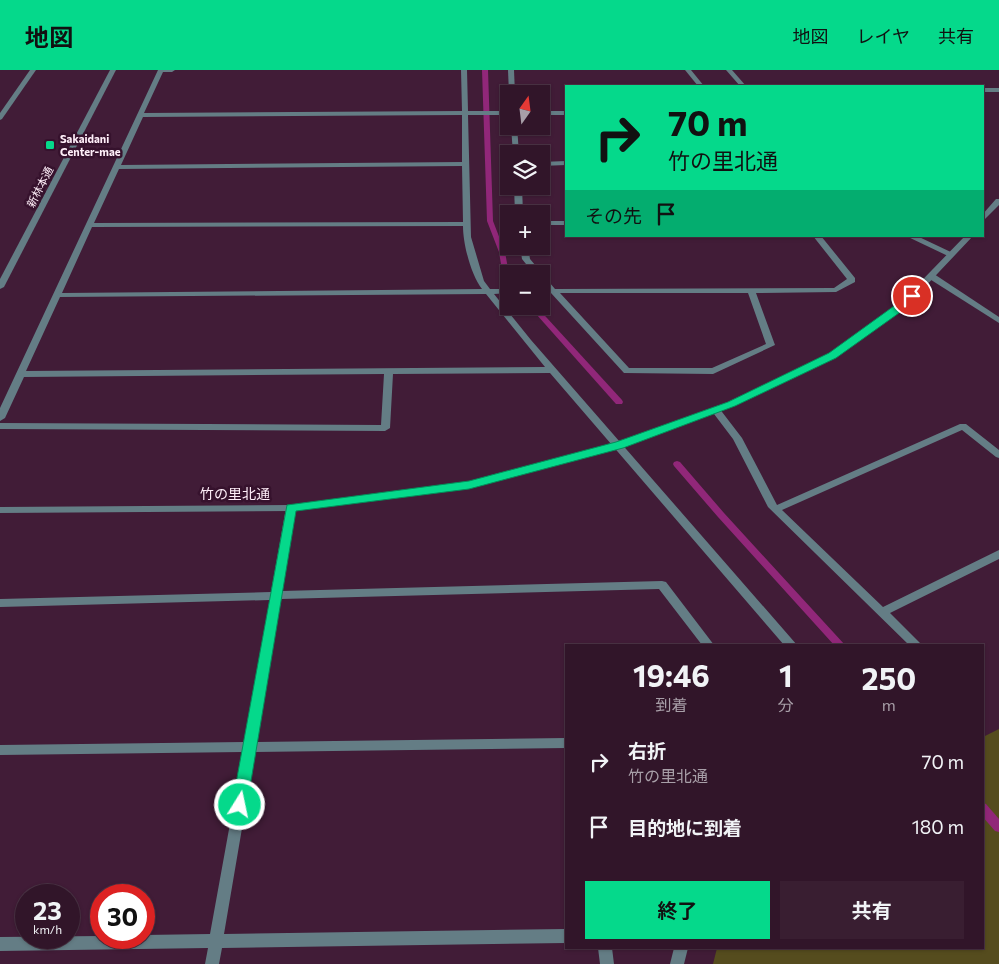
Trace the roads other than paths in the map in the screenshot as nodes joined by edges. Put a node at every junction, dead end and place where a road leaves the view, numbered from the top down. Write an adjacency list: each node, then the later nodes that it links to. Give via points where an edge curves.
1 (32, 70): 18 (street)
2 (113, 70): 34 (street, 新林本通)
3 (172, 70): 17 (street, via 161,70)
4 (464, 70): 14 (street)
5 (510, 70): 8 (street)
6 (688, 70): 9 (street)
7 (729, 70): 10 (street)
8 (511, 85)
9 (700, 85)
10 (742, 85)
11 (984, 90): 12 (street)
12 (999, 90)
13 (565, 112): 16 (street)
14 (465, 113): 15 (street); 17 (street); 20 (street)
15 (500, 113)
16 (550, 113)
17 (140, 115): 22 (street)
18 (0, 118)
19 (565, 163): 21 (street)
20 (466, 164): 22 (street); 27 (street)
21 (550, 164)
22 (116, 167): 28 (street)
23 (999, 201): 24 (street)
24 (984, 218)
25 (550, 223): 26 (street)
26 (565, 223)
27 (466, 224): 28 (street); 37 (street, via 480,281)
28 (89, 225): 40 (street)
29 (819, 237): 36 (street, via 852,280 836,290)
30 (912, 237): 32 (street)
31 (968, 237): 32 (street, 竹の里北通)
32 (951, 254): 33 (street, 竹の里北通)
33 (931, 276): 41 (street); 45 (street, 竹の里北通, via 902,306 832,356)
34 (0, 287)
35 (550, 289): 39 (street)
36 (751, 290): 39 (street); 39 (street, via 771,345 713,371 627,370)
37 (488, 291): 38 (street); 40 (street); 42 (street)
38 (500, 291)
39 (552, 291)
40 (57, 295): 44 (street)
41 (999, 321)
42 (552, 370): 43 (street); 48 (street)
43 (389, 371): 44 (street); 47 (street, via 384,428)
44 (20, 374): 46 (street)
45 (716, 410): 48 (street, 竹の里北通); 51 (street, via 737,438)
46 (0, 418)
47 (0, 426)
48 (619, 445): 50 (street, 竹の里北通, via 469,485); 58 (street)
49 (999, 455): 51 (street, via 963,426)
50 (291, 508): 52 (street, 竹の里北通); 54 (street)
51 (776, 509): 56 (street)
52 (0, 510)
53 (999, 554): 56 (street)
54 (276, 596): 55 (street); 57 (street, via 662,584); 61 (street)
55 (0, 604)
56 (883, 612): 59 (street)
57 (707, 644)
58 (790, 644)
59 (915, 644)
60 (565, 744): 61 (street)
61 (250, 747): 62 (street); 64 (street)
62 (0, 750)
63 (565, 936): 64 (street)
64 (216, 941): 65 (street); 68 (street)
65 (0, 944)
66 (605, 949): 69 (street)
67 (681, 949): 70 (street)
68 (212, 964)
69 (607, 964)
70 (676, 964)

